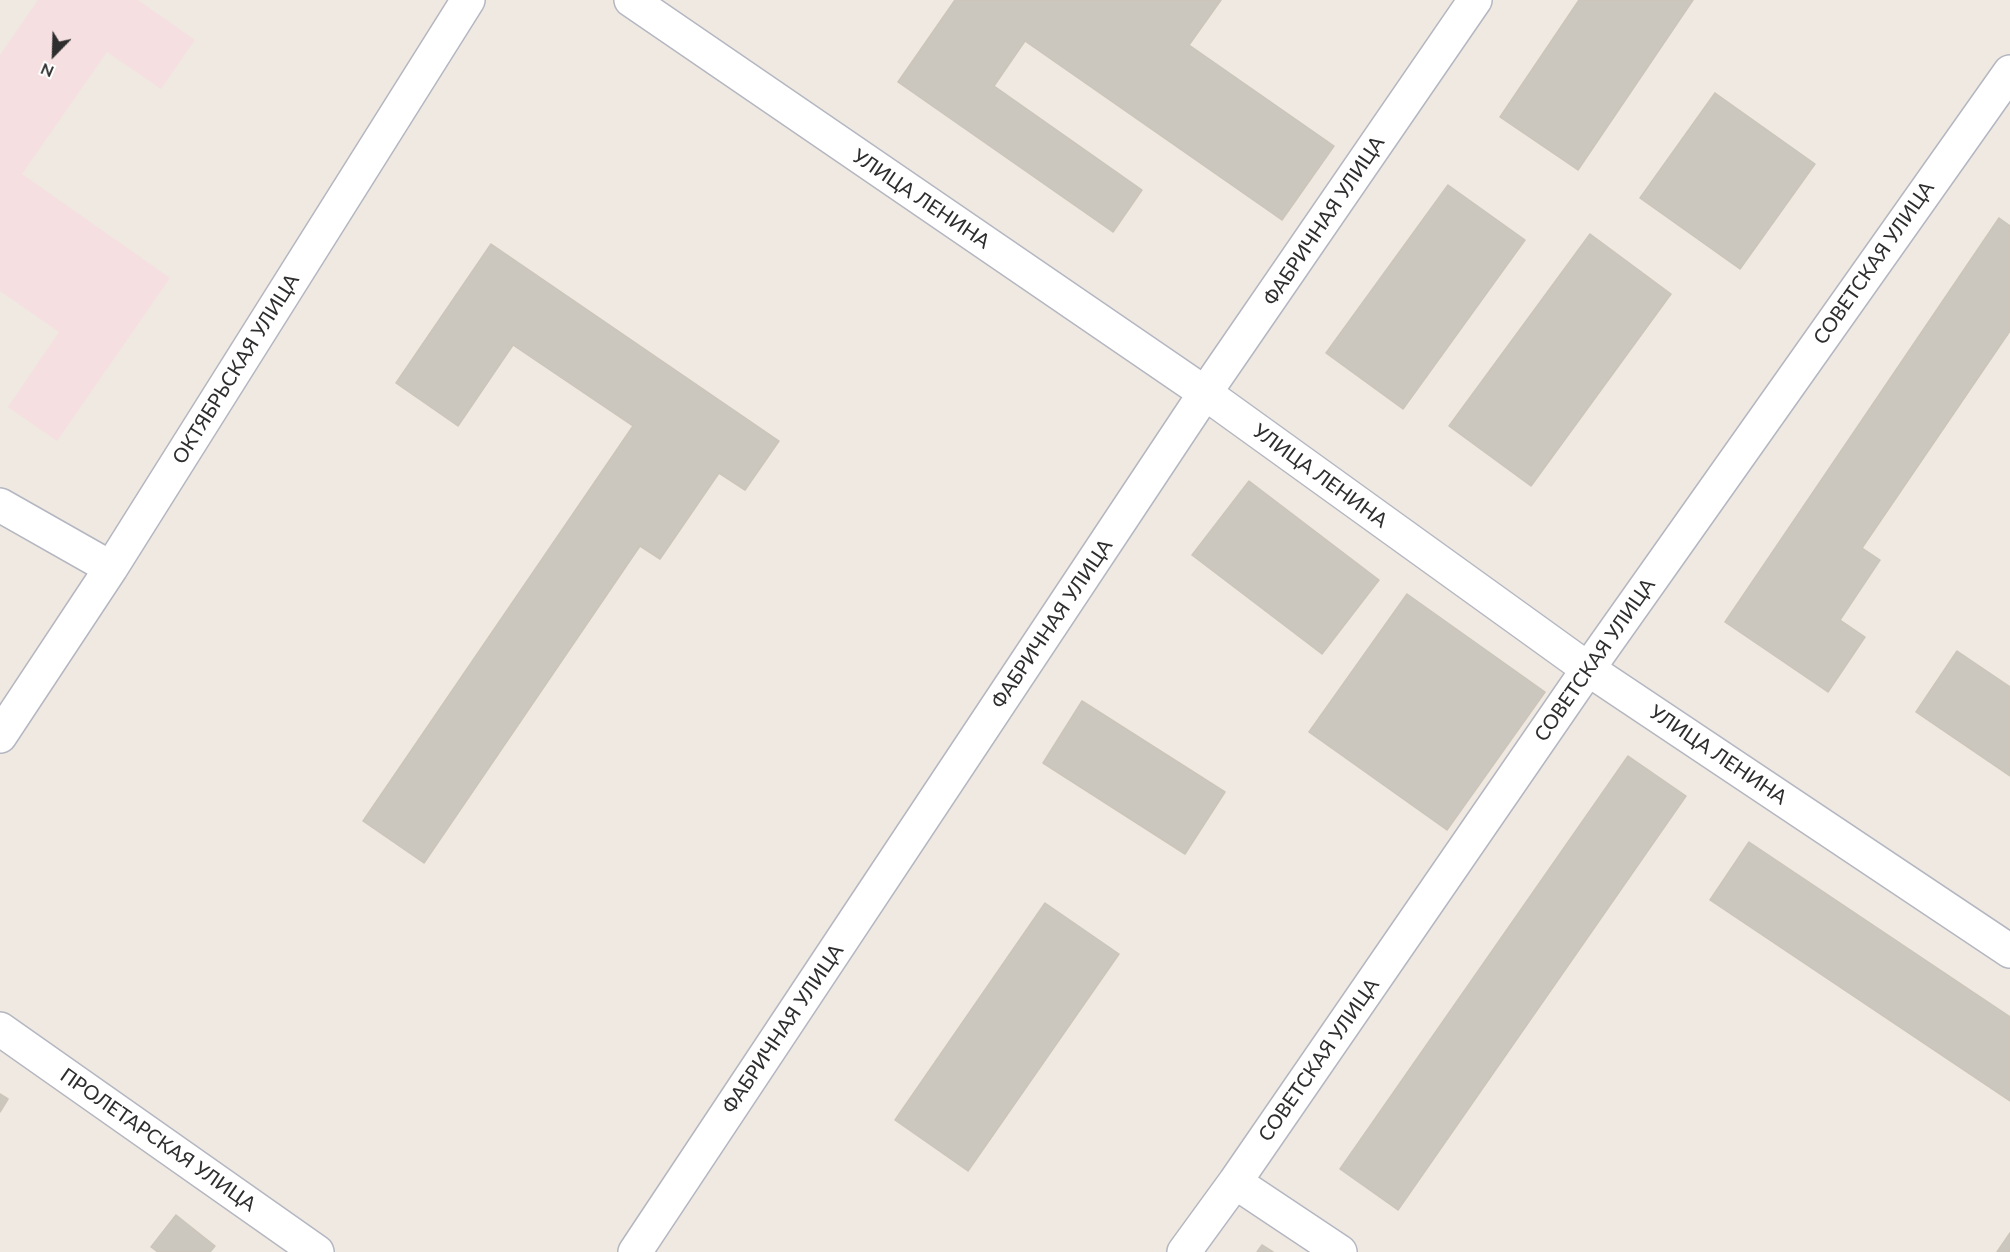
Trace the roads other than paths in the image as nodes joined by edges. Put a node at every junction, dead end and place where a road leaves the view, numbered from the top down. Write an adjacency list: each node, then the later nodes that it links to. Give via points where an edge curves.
1 (468, 0): 7 (street, ОКТЯБРЬСКАЯ УЛИЦА)
2 (631, 0): 5 (street, УЛИЦА ЛЕНИНА)
3 (1475, 0): 5 (street, ФАБРИЧНАЯ УЛИЦА)
4 (2010, 72): 8 (street, СОВЕТСКАЯ УЛИЦА)
5 (1206, 393): 8 (street, УЛИЦА ЛЕНИНА); 14 (street, ФАБРИЧНАЯ УЛИЦА)
6 (0, 505): 7 (street)
7 (111, 568): 9 (street, ОКТЯБРЬСКАЯ УЛИЦА)
8 (1588, 669): 10 (street, УЛИЦА ЛЕНИНА); 12 (street, СОВЕТСКАЯ УЛИЦА)
9 (0, 736)
10 (2010, 951)
11 (0, 1029): 13 (street, ПРОЛЕТАРСКАЯ УЛИЦА)
12 (1234, 1182): 15 (street, СОВЕТСКАЯ УЛИЦА); 16 (street)
13 (317, 1252)
14 (635, 1252)
15 (1184, 1252)
16 (1340, 1252)

